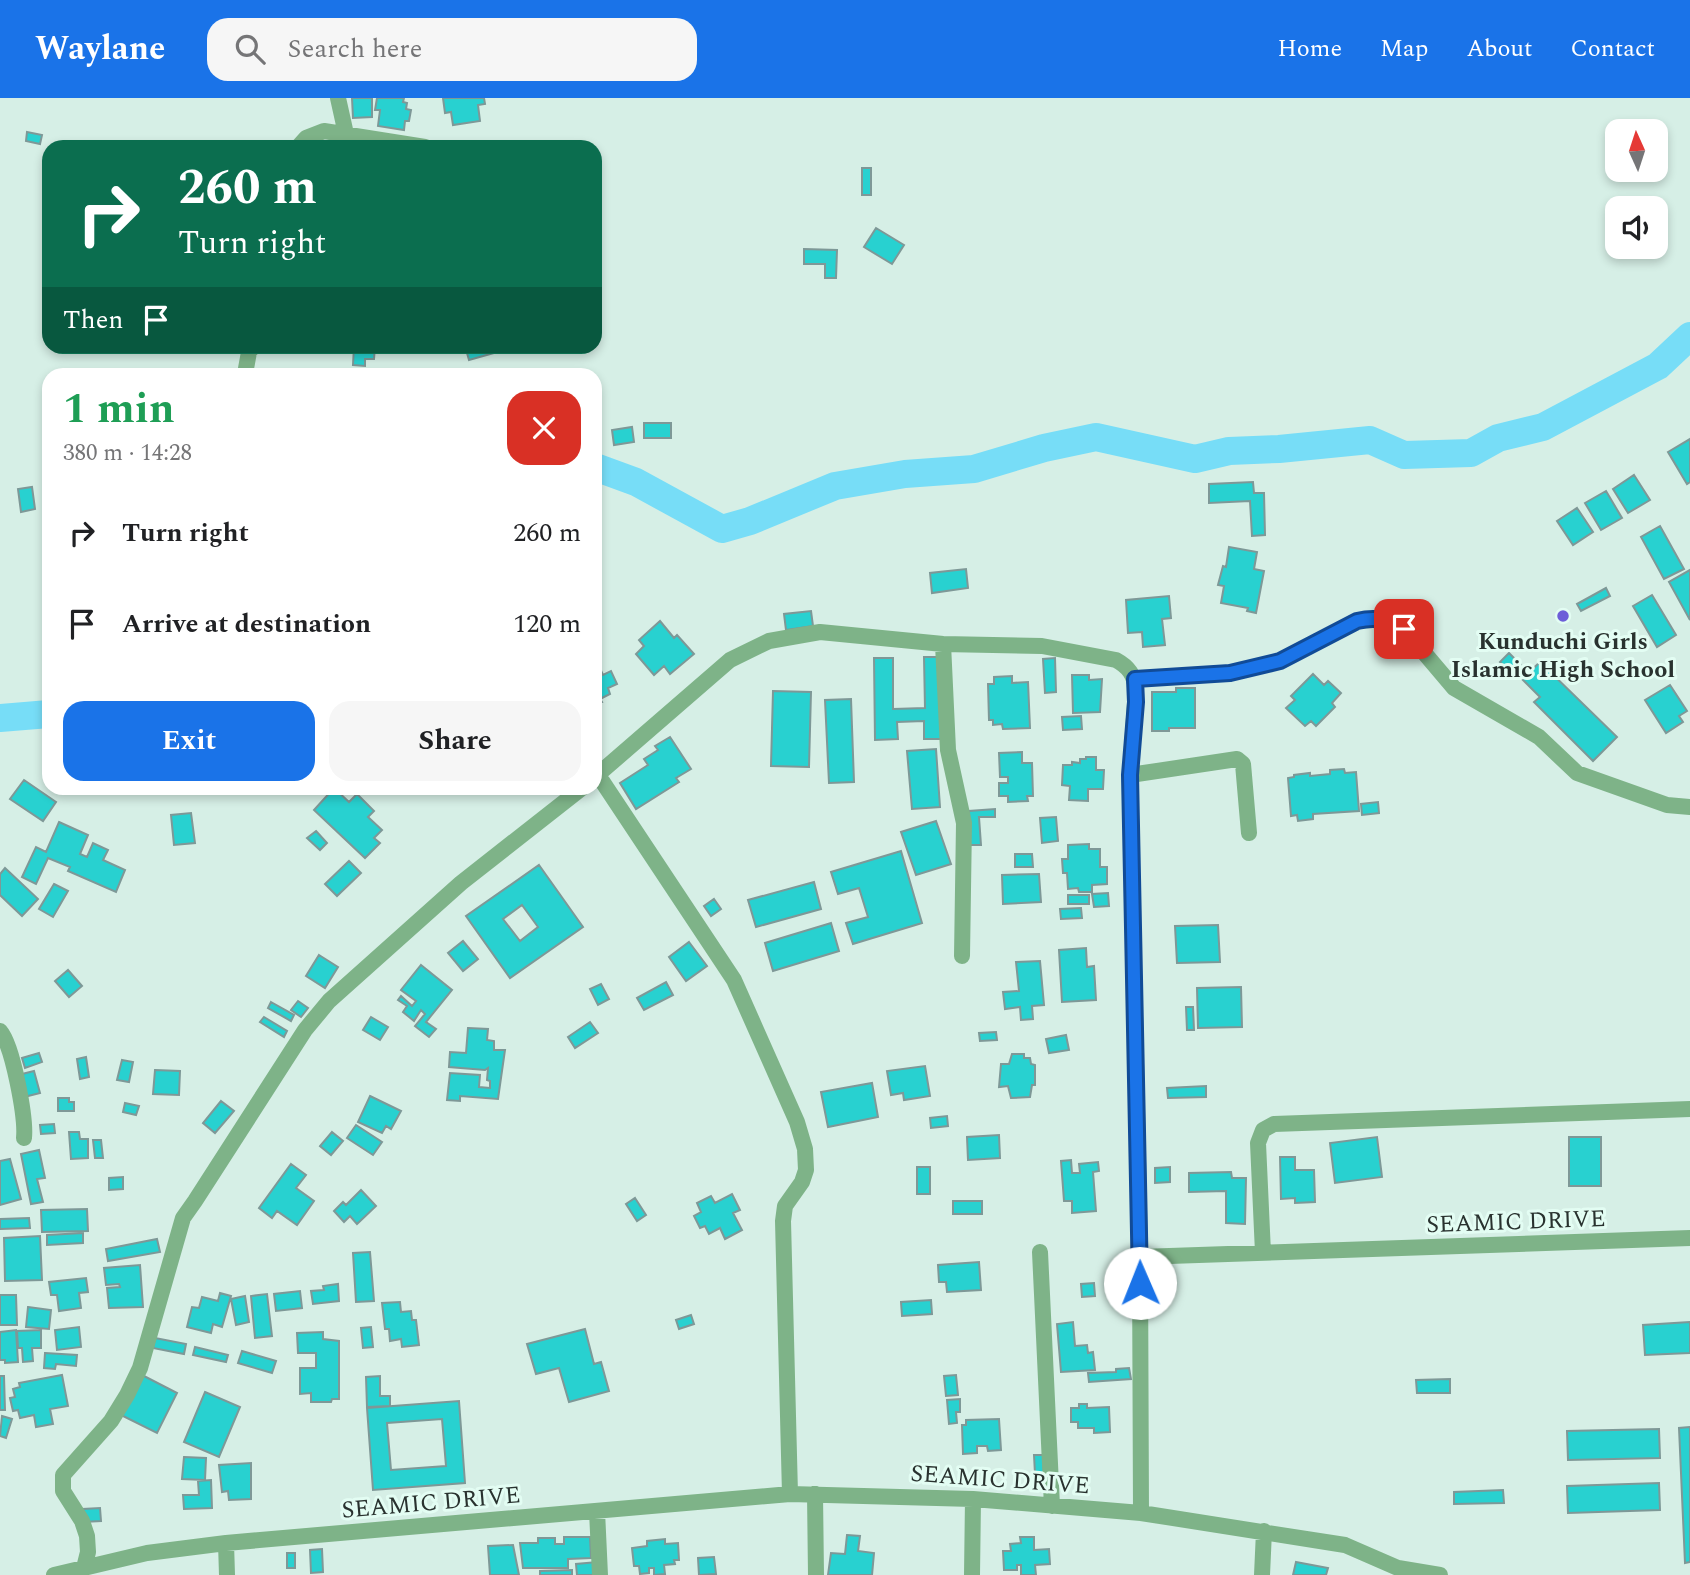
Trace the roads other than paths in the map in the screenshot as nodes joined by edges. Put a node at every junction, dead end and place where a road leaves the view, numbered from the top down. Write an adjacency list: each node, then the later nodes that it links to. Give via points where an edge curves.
1 (338, 98): 2 (street)
2 (346, 134): 3 (street, via 324,131); 4 (street)
3 (304, 140)
4 (382, 140)
5 (943, 644): 6 (street, via 1042,646 1116,660); 7 (street, via 820,632 769,641 730,660); 13 (street, via 948,750 964,823)
6 (1135, 679): 8 (street); 11 (street, via 1243,670 1280,661 1357,621 1382,619 1404,629 1454,688 1539,737 1577,773 1667,805)
7 (602, 772)
8 (1130, 775): 12 (street, via 1237,759 1243,764); 20 (street)
9 (602, 783): 21 (street, via 734,980 805,1149 806,1170 785,1206 783,1221)
10 (573, 795): 29 (street, via 461,883 329,1001 305,1030 183,1218 136,1377 111,1421 63,1475 62,1491 88,1536)
11 (1690, 807)
12 (1249, 833)
13 (962, 956)
14 (0, 1031): 16 (street, via 10,1052)
15 (1690, 1109): 19 (street, via 1274,1124 1263,1130 1258,1143)
16 (24, 1138)
17 (1690, 1238): 19 (street, SEAMIC DRIVE)
18 (1040, 1252): 24 (street)
19 (1264, 1254): 20 (street, SEAMIC DRIVE)
20 (1140, 1257): 26 (street)
21 (790, 1494): 22 (street, SEAMIC DRIVE); 25 (street, SEAMIC DRIVE)
22 (815, 1494): 23 (street, SEAMIC DRIVE); 34 (street)
23 (973, 1499): 24 (street, SEAMIC DRIVE); 35 (street)
24 (1052, 1506): 26 (street, SEAMIC DRIVE)
25 (597, 1511): 28 (street, SEAMIC DRIVE); 33 (street)
26 (1141, 1513): 27 (street, SEAMIC DRIVE)
27 (1264, 1531): 30 (street, SEAMIC DRIVE, via 1345,1545); 36 (street)
28 (226, 1543): 29 (street, SEAMIC DRIVE, via 147,1553); 32 (street)
29 (84, 1568): 31 (street, SEAMIC DRIVE)
30 (1399, 1572): 37 (street, SEAMIC DRIVE)
31 (54, 1575)
32 (227, 1575)
33 (600, 1575)
34 (816, 1575)
35 (972, 1575)
36 (1262, 1575)
37 (1440, 1575)

